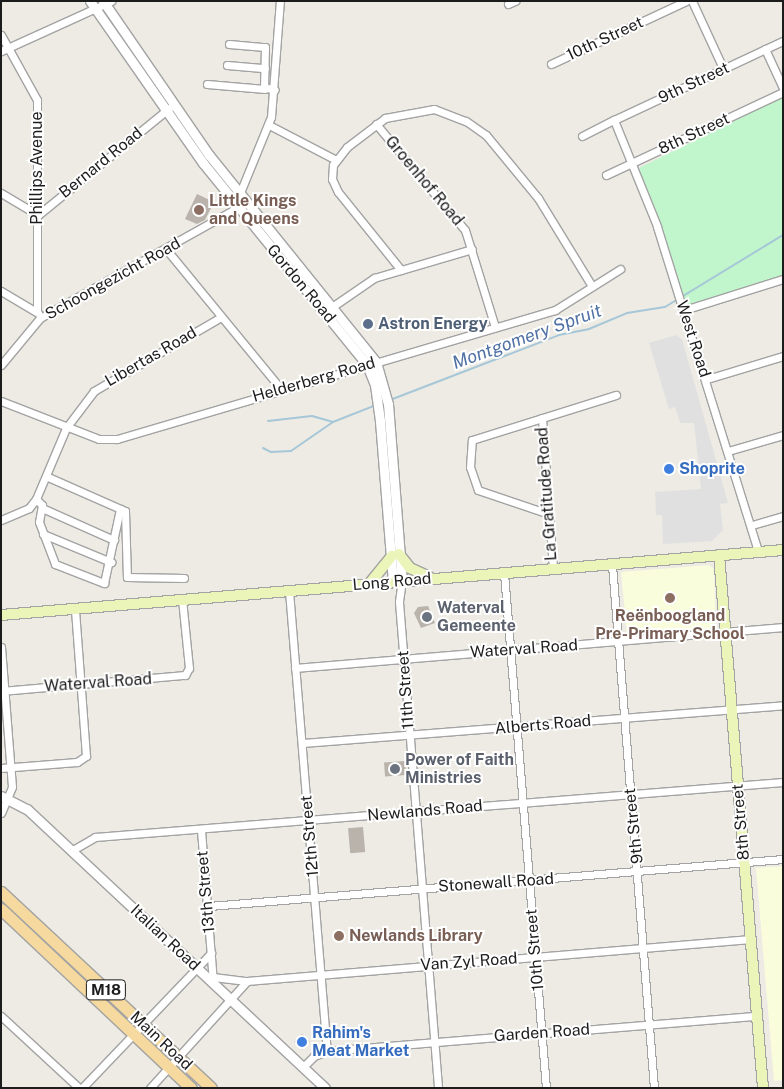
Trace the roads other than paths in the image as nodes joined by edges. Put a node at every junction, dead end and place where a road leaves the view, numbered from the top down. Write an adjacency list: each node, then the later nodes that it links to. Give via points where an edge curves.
1 (90, 1): 6 (street, Gordon Road)
2 (280, 1): 20 (street)
3 (686, 1): 13 (street, 10th Street)
4 (692, 1): 16 (street)
5 (106, 3): 6 (street); 22 (street, Gordon Road)
6 (96, 11): 10 (street); 23 (street, Gordon Road)
7 (1, 35): 10 (street, Phillips Avenue)
8 (783, 41): 11 (street, 9th Street)
9 (229, 44): 15 (street, via 265,47)
10 (10, 48): 12 (street); 34 (street, Phillips Avenue, via 37,100)
11 (765, 49): 16 (street, 9th Street); 19 (street)
12 (1, 51)
13 (551, 64)
14 (227, 66): 15 (street)
15 (265, 68): 18 (street)
16 (723, 68): 24 (street, 9th Street)
17 (207, 84): 18 (street)
18 (265, 88): 20 (street)
19 (783, 88)
20 (275, 90): 26 (street)
21 (783, 92): 29 (street, 8th Street)
22 (174, 104): 23 (street, Bernard Road); 32 (street, Gordon Road)
23 (166, 110): 33 (street, Gordon Road); 34 (street, Bernard Road)
24 (614, 120): 27 (street, 9th Street); 29 (street, West Road)
25 (376, 124): 28 (street); 36 (street, Groenhof Road, via 465,230); 40 (street, via 392,115 434,109 477,127 538,198)
26 (269, 125): 28 (street); 32 (street)
27 (582, 136)
28 (336, 160): 38 (street, via 332,179 338,192)
29 (633, 163): 30 (street, 8th Street); 42 (street, West Road)
30 (606, 175)
31 (1, 193): 34 (street)
32 (240, 193): 33 (street); 43 (street, Gordon Road)
33 (236, 205): 35 (street, Schoongezicht Road, via 228,215); 43 (street, Gordon Road)
34 (38, 215): 44 (street, Phillips Avenue)
35 (166, 249): 45 (street); 46 (street, Schoongezicht Road)
36 (472, 249): 38 (street); 47 (street, Groenhof Road)
37 (620, 269): 40 (street, Helderberg Road)
38 (401, 270): 43 (street, via 364,282)
39 (783, 279): 42 (street)
40 (592, 286): 47 (street, Helderberg Road, via 555,310)
41 (1, 291): 44 (street)
42 (681, 303): 52 (street, West Road)
43 (329, 309): 49 (street, Gordon Road); 51 (street, Gordon Road)
44 (37, 310): 46 (street)
45 (221, 317): 53 (street); 57 (street, Libertas Road, via 107,381 85,400)
46 (40, 318): 50 (street, Schoongezicht Road)
47 (495, 327): 49 (street, Helderberg Road)
48 (783, 356): 52 (street)
49 (376, 362): 51 (street, Helderberg Road); 72 (street, Gordon Road, via 387,401)
50 (1, 365)
51 (367, 365): 53 (street, Helderberg Road); 72 (street, Gordon Road, via 378,405)
52 (707, 379): 59 (street, West Road)
53 (281, 389): 57 (street, Helderberg Road, via 117,439 99,440)
54 (616, 395): 56 (street)
55 (1, 401): 57 (street, Helderberg Road)
56 (542, 418): 64 (street, La Gratitude Road); 64 (street, via 475,436 469,457 478,490)
57 (66, 428): 60 (street, Libertas Road)
58 (783, 435): 59 (street)
59 (728, 451): 67 (street, West Road)
60 (48, 477): 61 (street, Libertas Road); 63 (street)
61 (36, 499): 62 (street); 66 (street, Libertas Road, via 29,508)
62 (42, 508): 68 (street, via 39,519); 69 (street)
63 (120, 509): 69 (street); 78 (street, via 127,514 127,577)
64 (549, 514): 76 (street, La Gratitude Road)
65 (783, 516): 67 (street)
66 (1, 520)
67 (752, 525): 71 (street, West Road)
68 (43, 534): 74 (street); 74 (street, via 56,566 104,583)
69 (114, 540): 74 (street)
70 (783, 550): 71 (main road, Long Road)
71 (758, 551): 73 (main road, Long Road)
72 (395, 555): 79 (main road, via 410,568); 80 (street, Gordon Road); 81 (main road)
73 (719, 556): 75 (main road, Long Road); 87 (main road, 8th Street)
74 (111, 562)
75 (612, 565): 76 (main road, Long Road); 88 (street, 9th Street)
76 (553, 569): 77 (main road, Long Road)
77 (504, 573): 79 (main road, Long Road); 90 (street, 10th Street)
78 (184, 578)
79 (432, 579): 80 (main road, Long Road)
80 (398, 580): 81 (main road, Long Road); 91 (street, 11th Street)
81 (370, 584): 82 (main road, Long Road)
82 (289, 591): 83 (main road, Long Road); 92 (street, 12th Street)
83 (182, 599): 84 (main road, Long Road); 93 (street, Waterval Road, via 188,668 178,678)
84 (75, 609): 85 (main road, Long Road); 93 (street)
85 (1, 615)
86 (783, 627): 87 (street, Waterval Road)
87 (725, 632): 88 (street, Waterval Road); 96 (main road, 8th Street)
88 (618, 642): 90 (street, Waterval Road); 97 (street, 9th Street)
89 (1, 647): 94 (street)
90 (511, 649): 91 (street, Waterval Road); 98 (street, 10th Street)
91 (404, 658): 92 (street, Waterval Road); 99 (street, 11th Street)
92 (295, 668): 100 (street, 12th Street)
93 (81, 683): 94 (street, Waterval Road); 101 (street, via 87,750 84,759)
94 (3, 690): 101 (street)
95 (783, 705): 96 (street, Alberts Road)
96 (732, 709): 97 (street, Alberts Road); 104 (main road, 8th Street)
97 (624, 718): 98 (street, Alberts Road); 105 (street, 9th Street)
98 (517, 727): 99 (street, Alberts Road); 107 (street, 10th Street)
99 (410, 736): 100 (street, Alberts Road); 109 (street, 11th Street)
100 (303, 744): 110 (street, 12th Street)
101 (11, 767): 102 (street); 106 (street)
102 (1, 768)
103 (783, 782): 104 (street, Newlands Road)
104 (738, 786): 105 (street, Newlands Road); 114 (main road, 8th Street)
105 (631, 794): 107 (street, Newlands Road); 115 (street, 9th Street)
106 (6, 797): 108 (street); 112 (street, Italian Road)
107 (524, 803): 109 (street, Newlands Road); 116 (street, 10th Street)
108 (1, 813)
109 (416, 813): 110 (street, Newlands Road); 117 (street, 11th Street)
110 (309, 820): 111 (street, Newlands Road); 119 (street, 12th Street)
111 (201, 830): 112 (street, Newlands Road, via 95,837); 120 (street, 13th Street)
112 (72, 852): 127 (street, Italian Road)
113 (783, 859): 114 (street, Stonewall Road)
114 (744, 862): 115 (street, Stonewall Road); 122 (main road, 8th Street)
115 (638, 870): 116 (street, Stonewall Road); 123 (street, 9th Street)
116 (528, 881): 117 (street, Stonewall Road); 125 (street, 10th Street)
117 (422, 888): 119 (street, Stonewall Road); 126 (street, 11th Street)
118 (1, 892): 134 (main road, Main Road / M18)
119 (315, 898): 120 (street, Stonewall Road); 128 (street, 12th Street)
120 (208, 906): 124 (street, 13th Street)
121 (1, 909): 137 (main road, Main Road / M18)
122 (750, 939): 123 (street, Van Zyl Road); 133 (main road, 8th Street)
123 (643, 947): 125 (street, Van Zyl Road); 135 (street, 9th Street)
124 (211, 954): 127 (street, 13th Street); 129 (street, 13th Street)
125 (536, 957): 126 (street, Van Zyl Road); 136 (street, 10th Street)
126 (428, 965): 128 (street, Van Zyl Road); 138 (street, 11th Street)
127 (196, 967): 129 (street, Italian Road); 134 (street, 13th Street)
128 (321, 973): 130 (street, Van Zyl Road); 139 (street, 12th Street)
129 (213, 980): 130 (street, Van Zyl Road); 131 (street, Italian Road)
130 (247, 981): 131 (street)
131 (232, 999): 140 (street); 142 (street, Italian Road)
132 (1, 1016): 143 (street)
133 (757, 1016): 135 (street, Garden Road); 152 (main road, 8th Street)
134 (142, 1024): 137 (street, 13th Street); 140 (main road, Main Road / M18)
135 (649, 1025): 136 (street, Garden Road); 151 (street, 9th Street)
136 (542, 1033): 138 (street, Garden Road); 150 (street, 10th Street)
137 (133, 1034): 141 (main road, Main Road / M18); 144 (street, 13th Street)
138 (434, 1042): 139 (street, Garden Road); 149 (street, 11th Street)
139 (327, 1051): 142 (street, via 314,1056)
140 (178, 1058): 141 (street); 147 (main road, Main Road / M18)
141 (170, 1067): 145 (street); 146 (main road, Main Road / M18)
142 (303, 1067): 148 (street, Italian Road)
143 (79, 1088)
144 (82, 1088)
145 (150, 1088)
146 (191, 1088)
147 (211, 1088)
148 (326, 1088)
149 (438, 1088)
150 (546, 1088)
151 (654, 1088)
152 (762, 1088)

